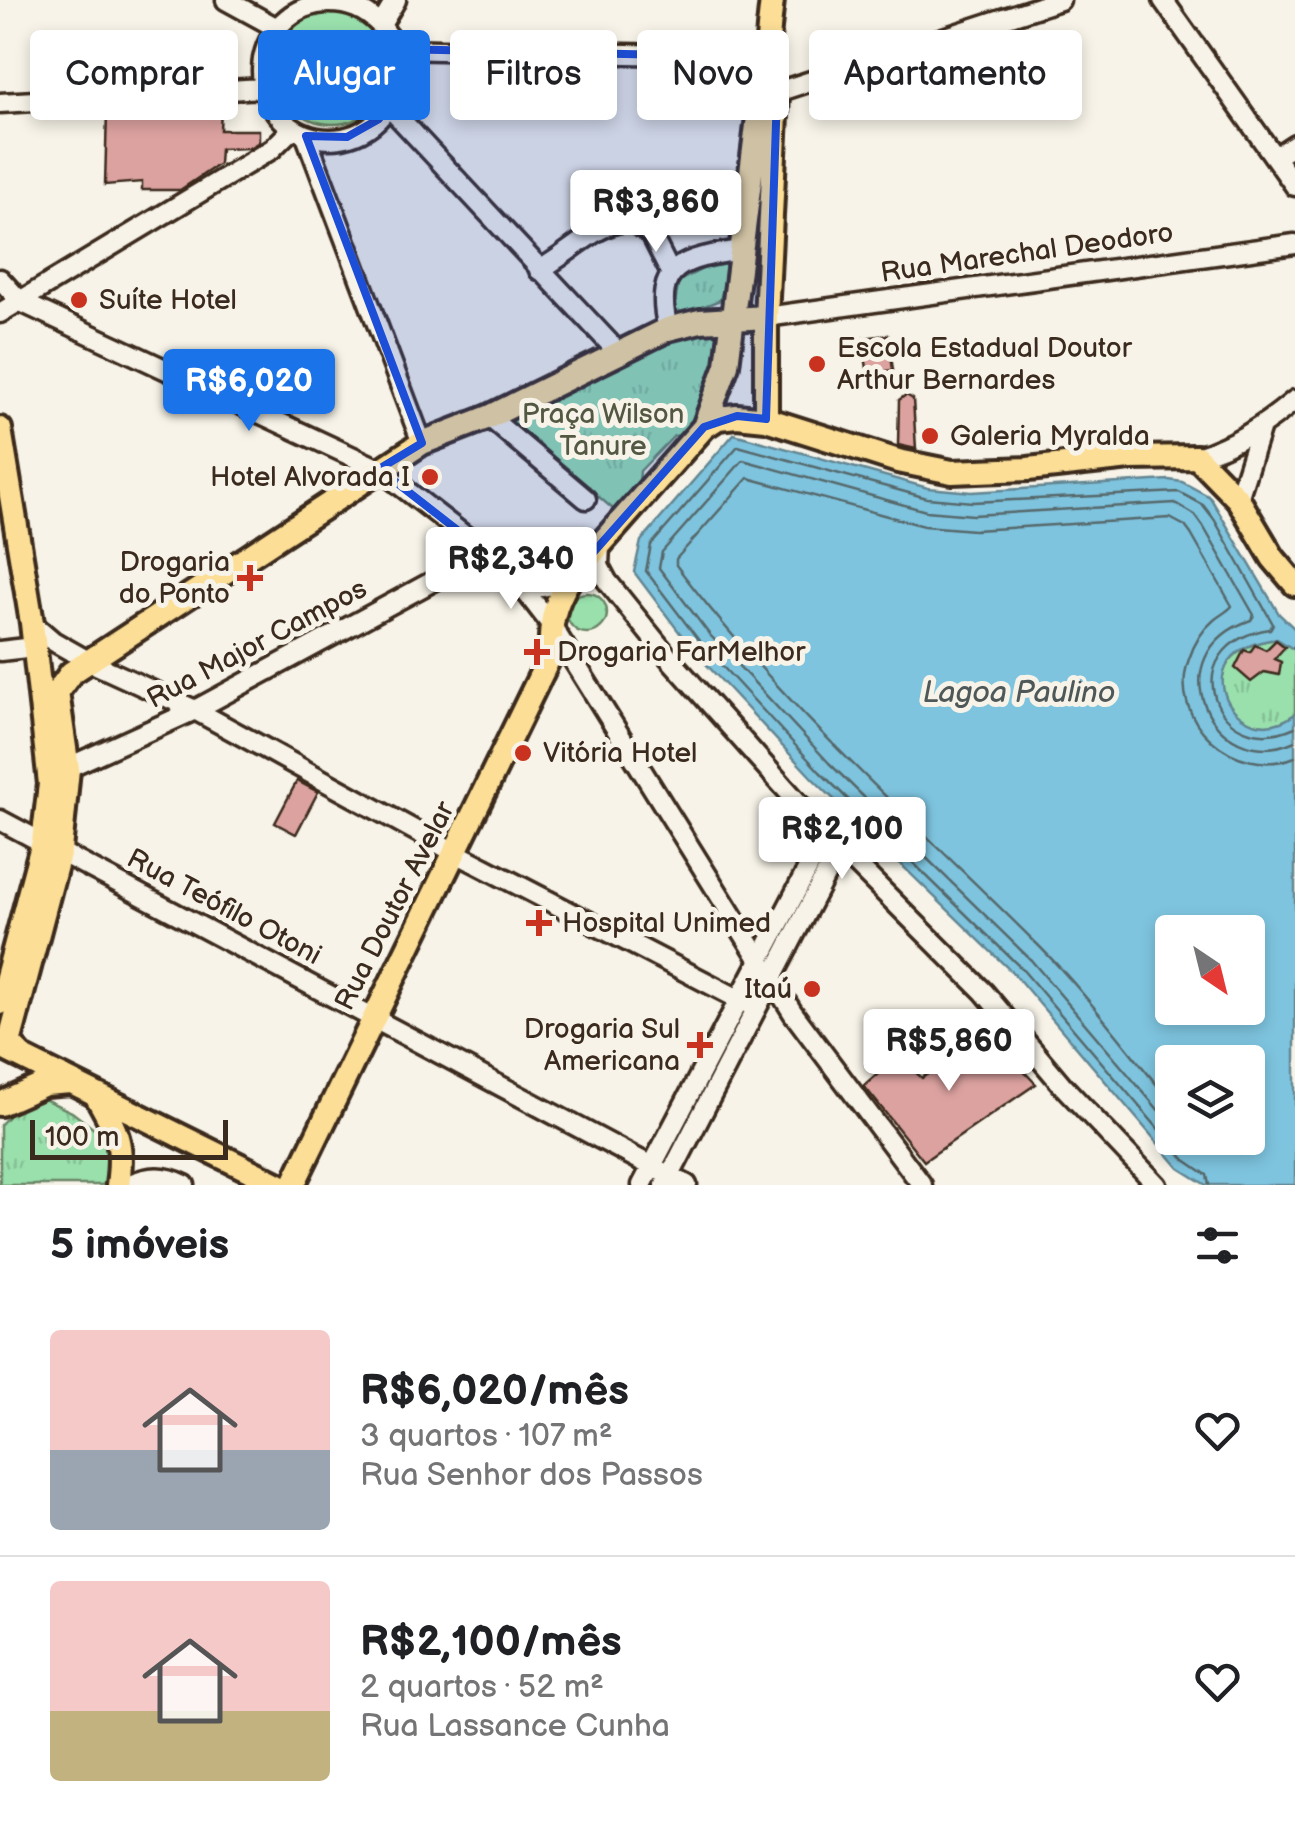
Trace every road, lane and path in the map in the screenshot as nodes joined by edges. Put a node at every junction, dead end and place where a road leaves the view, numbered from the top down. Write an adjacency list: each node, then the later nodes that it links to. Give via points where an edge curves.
1 (226, 0): 8 (street)
2 (396, 0): 7 (street)
3 (772, 0): 10 (main road)
4 (1060, 0): 13 (street)
5 (1163, 0): 23 (street)
6 (334, 1): 7 (street); 8 (street, via 303,9)
7 (381, 25): 9 (street)
8 (278, 28)
9 (384, 30)
10 (769, 30)
11 (430, 50): 12 (street)
12 (637, 54)
13 (789, 85)
14 (258, 88): 15 (street)
15 (0, 103)
16 (286, 120): 21 (street)
17 (375, 120): 21 (street, via 347,138)
18 (401, 120): 27 (street)
19 (758, 120): 26 (main road)
20 (770, 120): 33 (main road)
21 (299, 132): 30 (street); 42 (street)
22 (1295, 144): 23 (street)
23 (1275, 158): 24 (street)
24 (1295, 186)
25 (1295, 244): 33 (street, Rua Marechal Deodoro)
26 (740, 250): 28 (street, via 698,257); 32 (main road)
27 (539, 270): 28 (street, via 602,227 631,220 652,234); 35 (street)
28 (671, 274): 34 (street, via 660,300)
29 (0, 279): 30 (street)
30 (21, 302): 31 (street); 44 (street)
31 (0, 313)
32 (732, 317): 33 (main road); 34 (main road); 39 (main road, via 727,364)
33 (766, 317): 38 (main road)
34 (668, 329): 35 (main road)
35 (617, 352): 37 (main road)
36 (1295, 400): 41 (street)
37 (489, 417): 42 (main road); 46 (street)
38 (766, 420): 39 (main road, via 718,418); 43 (main road, via 952,472)
39 (704, 427): 47 (main road)
40 (0, 428): 53 (main road)
41 (1260, 430): 43 (street); 45 (street)
42 (422, 444): 44 (main road)
43 (1198, 458): 45 (main road)
44 (379, 468): 48 (street); 56 (main road)
45 (1238, 499): 51 (main road)
46 (586, 500)
47 (600, 545): 50 (main road); 60 (street, via 607,581)
48 (487, 552): 49 (street); 57 (street, Rua Major Campos)
49 (512, 574): 50 (street, via 542,588); 52 (street)
50 (568, 580): 52 (main road)
51 (1295, 584)
52 (549, 622): 62 (main road, Rua Doutor Avelar, via 551,654); 63 (street)
53 (32, 623): 54 (main road); 56 (street)
54 (35, 647): 55 (street); 58 (main road)
55 (0, 651)
56 (90, 662): 57 (street); 58 (main road, via 57,692)
57 (195, 710): 58 (street, Rua Major Campos); 62 (street)
58 (58, 772): 61 (main road)
59 (0, 820): 61 (street, Rua Teófilo Otoni)
60 (833, 840): 63 (street); 64 (street); 82 (street, via 984,992)
61 (52, 846): 65 (main road); 67 (street, Rua Teófilo Otoni); 68 (main road)
62 (456, 853): 66 (street); 67 (main road, Rua Doutor Avelar)
63 (761, 960): 64 (street); 66 (street)
64 (772, 978): 66 (street); 81 (street)
65 (0, 1003)
66 (748, 1005): 72 (street); 73 (street)
67 (372, 1017): 72 (street, Rua Teófilo Otoni); 78 (main road, Rua Doutor Avelar)
68 (7, 1046): 69 (main road)
69 (74, 1082): 70 (main road); 71 (main road, via 44,1084)
70 (96, 1094): 74 (main road, via 123,1153); 77 (main road)
71 (0, 1104)
72 (651, 1166): 73 (street, Rua Teófilo Otoni); 79 (street)
73 (667, 1180): 80 (street, Rua Teófilo Otoni)
74 (118, 1185)
75 (128, 1185): 76 (street, via 169,1176)
76 (185, 1185)
77 (279, 1185)
78 (293, 1185)
79 (642, 1185)
80 (687, 1185)
81 (922, 1185)
82 (1157, 1185)

